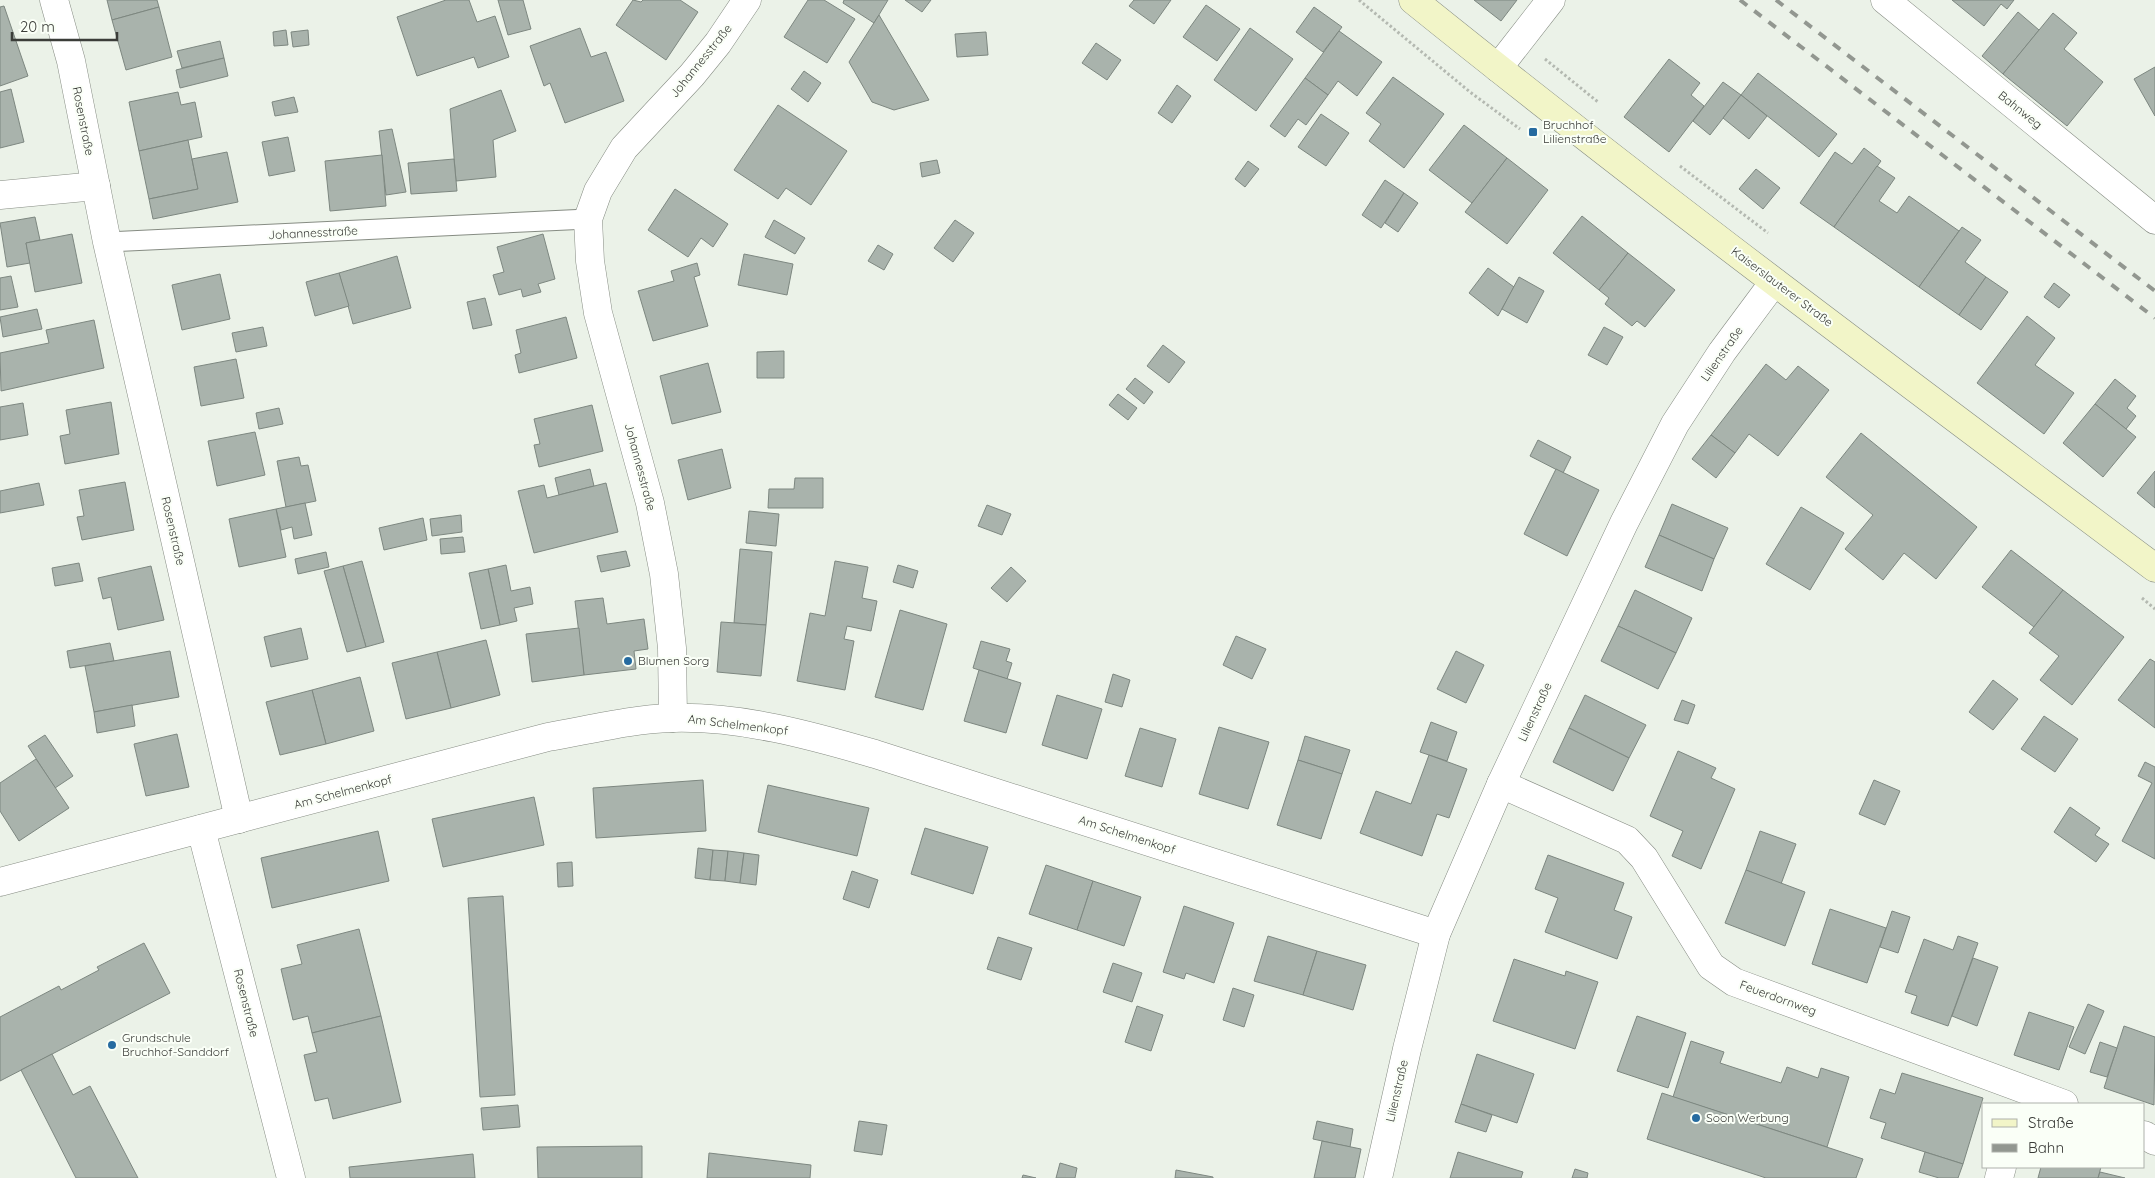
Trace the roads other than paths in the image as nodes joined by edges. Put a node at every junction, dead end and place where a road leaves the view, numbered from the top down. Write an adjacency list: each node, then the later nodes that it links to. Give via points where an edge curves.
1 (54, 0): 7 (street, Rosenstraße, via 71,61)
2 (747, 0): 9 (street, Johannesstraße, via 692,75 624,148 598,190)
3 (1413, 0): 6 (main road, Kaiserslauterer Straße)
4 (1551, 0): 6 (street)
5 (1885, 0): 10 (street, Bahnweg)
6 (1498, 68): 12 (main road, Kaiserslauterer Straße)
7 (96, 186): 8 (street); 11 (street, Rosenstraße)
8 (0, 195)
9 (588, 219): 11 (lane, Johannesstraße); 14 (street, Johannesstraße, via 598,313 650,503 664,574 672,648)
10 (2155, 220)
11 (107, 242): 16 (street, Rosenstraße)
12 (1774, 282): 13 (main road, Kaiserslauterer Straße); 15 (street, Lilienstraße, via 1722,352 1675,424 1624,523)
13 (2155, 568)
14 (673, 718): 16 (street, Am Schelmenkopf, via 616,724 548,738); 19 (street, Am Schelmenkopf, via 732,722 804,734 840,744)
15 (1500, 784): 19 (street, Lilienstraße); 20 (street, Feuerdornweg, via 1627,840 1644,858 1711,966 1734,982)
16 (239, 819): 17 (street, Am Schelmenkopf)
17 (202, 829): 18 (street, Am Schelmenkopf); 22 (street, Rosenstraße)
18 (0, 882)
19 (1436, 934): 23 (street, Lilienstraße)
20 (2019, 1096): 21 (street, Feuerdornweg)
21 (2058, 1103)
22 (291, 1178)
23 (1378, 1178)

